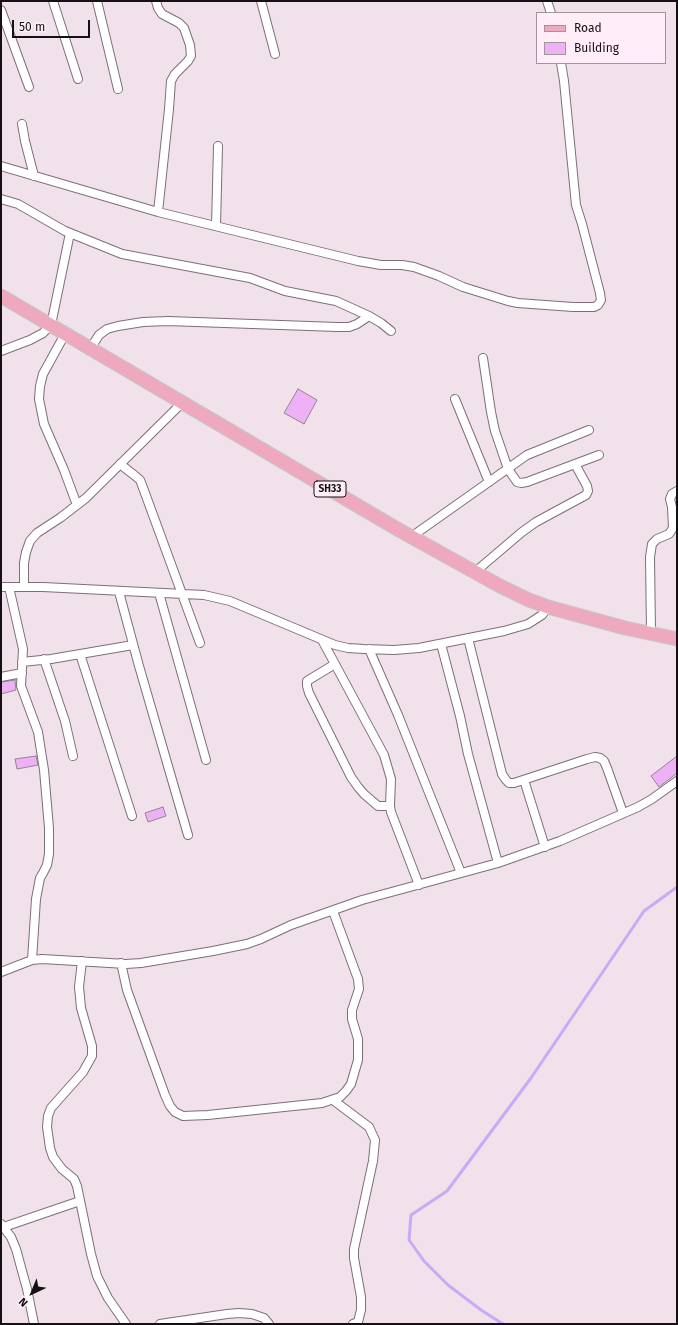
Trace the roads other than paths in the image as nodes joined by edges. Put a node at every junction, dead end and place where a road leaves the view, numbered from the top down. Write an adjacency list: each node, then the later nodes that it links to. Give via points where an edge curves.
1 (53, 1): 10 (street)
2 (97, 1): 12 (street)
3 (156, 1): 18 (street, via 162,14 184,28 191,56 171,81)
4 (261, 1): 8 (street)
5 (547, 1): 7 (street)
6 (1, 10): 11 (street)
7 (551, 12)
8 (275, 54)
9 (561, 64): 19 (street, via 576,205 601,300 594,307 518,303 463,287 414,267 358,261)
10 (78, 79)
11 (29, 87)
12 (118, 89)
13 (22, 124): 16 (street)
14 (218, 146): 19 (street)
15 (1, 166): 16 (street)
16 (34, 176): 18 (street)
17 (1, 199): 20 (street, via 18,204)
18 (158, 212): 19 (street)
19 (216, 226)
20 (70, 233): 22 (street, via 126,255 250,278 285,291 336,301); 23 (street)
21 (1, 296): 23 (main road, SH33)
22 (369, 316): 24 (street); 26 (street, via 349,327 143,322 107,329 99,335)
23 (50, 325): 25 (main road, SH33); 27 (street, via 43,333 30,340)
24 (392, 331)
25 (65, 334): 26 (main road, SH33); 38 (street, via 43,374 39,399 44,424)
26 (90, 349): 30 (main road, SH33)
27 (1, 351)
28 (483, 358): 35 (street, via 493,422)
29 (455, 399): 36 (street)
30 (183, 402): 33 (street); 39 (main road, SH33)
31 (589, 430): 35 (street, via 527,455)
32 (599, 455): 34 (street)
33 (120, 464): 38 (street); 45 (street, via 140,480)
34 (575, 464): 35 (street, via 521,483 517,482); 40 (street, via 587,486 586,495 536,522)
35 (508, 469): 36 (street)
36 (489, 482): 39 (street)
37 (677, 491): 47 (street, via 670,499 673,528 669,534 652,544)
38 (77, 505): 42 (street, via 37,533 30,541 24,563)
39 (411, 537): 40 (main road, SH33)
40 (474, 572): 46 (main road, SH33, via 519,596)
41 (5, 587): 42 (street); 57 (street, via 22,639)
42 (24, 587): 43 (street)
43 (119, 592): 44 (street); 53 (street)
44 (159, 593): 45 (street); 62 (street)
45 (182, 594): 50 (street, via 204,595 230,601); 51 (street)
46 (548, 607): 47 (main road, SH33); 48 (street, via 542,615 528,624)
47 (651, 633): 49 (main road, SH33)
48 (468, 638): 52 (street); 63 (street, via 502,774 509,783)
49 (677, 639)
50 (322, 640): 54 (street, via 348,648); 58 (street)
51 (200, 643)
52 (441, 644): 54 (street, via 408,649); 70 (street)
53 (133, 645): 55 (street); 68 (street)
54 (369, 650): 71 (street, via 398,715)
55 (80, 654): 56 (street); 67 (street)
56 (44, 660): 57 (street); 61 (street, via 65,721)
57 (22, 662): 59 (street)
58 (335, 664): 65 (street, via 384,755 391,779); 65 (street, via 307,681 309,693 358,787 378,806)
59 (22, 673): 60 (street); 74 (street, via 21,686 38,732 49,828 47,865 40,878 36,899)
60 (1, 677)
61 (73, 756)
62 (206, 760)
63 (524, 780): 66 (street, via 587,759 600,758 607,768); 69 (street)
64 (677, 781): 66 (street, via 652,799)
65 (390, 806): 72 (street)
66 (623, 813): 69 (street)
67 (132, 816)
68 (188, 834)
69 (545, 847): 70 (street)
70 (498, 863): 71 (street)
71 (461, 873): 72 (street)
72 (419, 884): 73 (street)
73 (333, 911): 76 (street, via 247,944 141,963); 78 (street, via 358,979 359,989 352,1010 358,1039 358,1060 351,1084 340,1097)
74 (32, 960): 75 (street); 77 (street)
75 (82, 961): 76 (street); 79 (street, via 80,997 92,1056 84,1072 52,1108 47,1127 53,1157 74,1179)
76 (121, 964): 78 (street, via 127,990 165,1095 176,1112 188,1117)
77 (1, 972)
78 (333, 1100): 85 (street, via 369,1127 375,1140 373,1161 354,1249 361,1310 358,1322)
79 (80, 1201): 80 (street); 82 (street, via 97,1276)
80 (2, 1226): 81 (street, via 16,1249)
81 (34, 1324)
82 (126, 1324)
83 (160, 1324): 84 (street, via 240,1313 264,1318)
84 (269, 1324)
85 (353, 1324)

